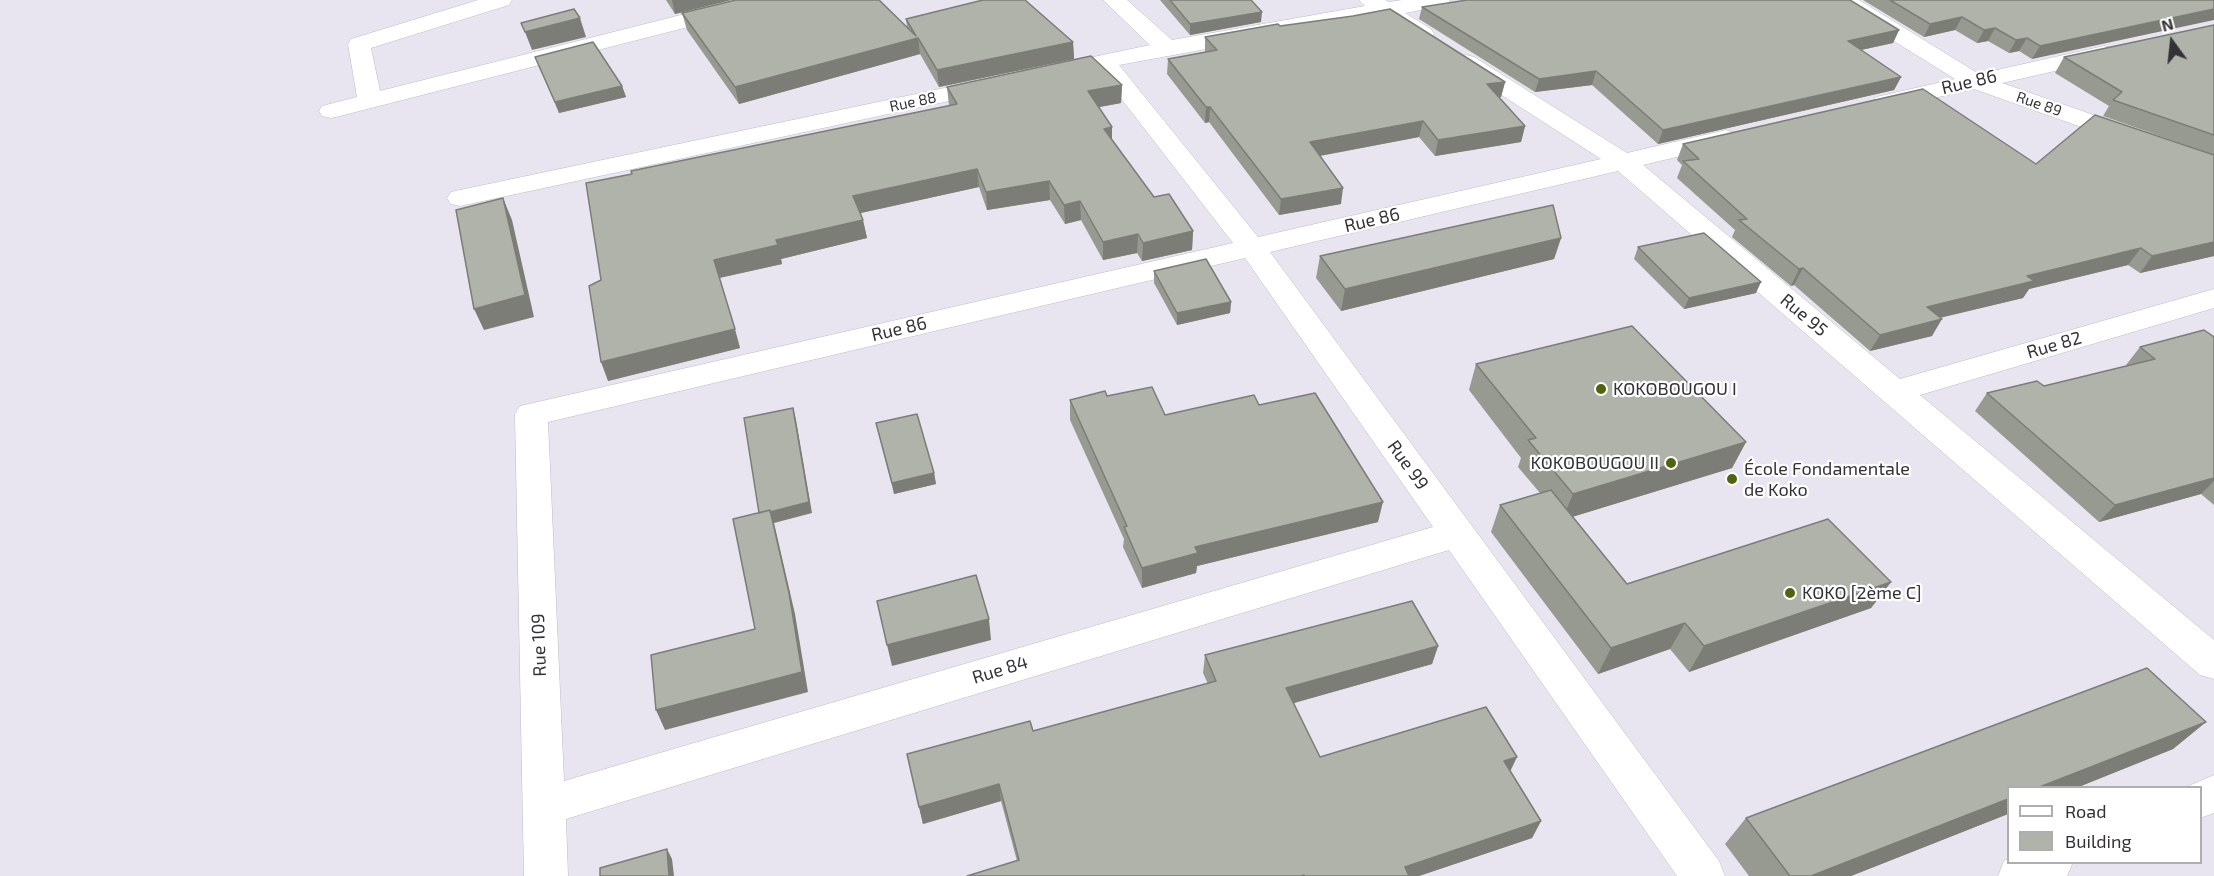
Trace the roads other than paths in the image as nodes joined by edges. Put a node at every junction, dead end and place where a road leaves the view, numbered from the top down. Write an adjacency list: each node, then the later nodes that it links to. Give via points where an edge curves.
1 (501, 0): 13 (street, via 359,44)
2 (766, 0): 13 (street)
3 (1114, 0): 8 (street)
4 (1439, 0): 6 (street)
5 (1844, 0): 12 (street, Rue 89)
6 (1377, 5): 8 (street); 17 (street, Rue 95)
7 (2134, 46): 12 (street, Rue 86)
8 (1167, 48): 9 (street)
9 (1104, 61): 10 (street); 20 (street, Rue 99)
10 (1069, 69)
11 (1010, 81): 19 (street, Rue 88)
12 (1974, 81): 14 (street, Rue 86); 18 (street, Rue 89)
13 (370, 101): 15 (street)
14 (1861, 107)
15 (330, 111)
16 (1748, 133): 17 (street, Rue 86)
17 (1623, 162): 20 (street, Rue 86); 22 (street, Rue 95)
18 (2214, 166)
19 (460, 198)
20 (1252, 248): 23 (street, Rue 86); 24 (street, Rue 99)
21 (2214, 298): 22 (street, Rue 82)
22 (1894, 392): 25 (street, Rue 95)
23 (531, 414): 26 (street, Rue 109)
24 (1457, 534): 26 (street, Rue 84); 29 (street, Rue 99)
25 (2214, 663)
26 (544, 806): 28 (street, Rue 109)
27 (2047, 864): 30 (street)
28 (546, 876)
29 (1703, 876)
30 (2020, 876)

